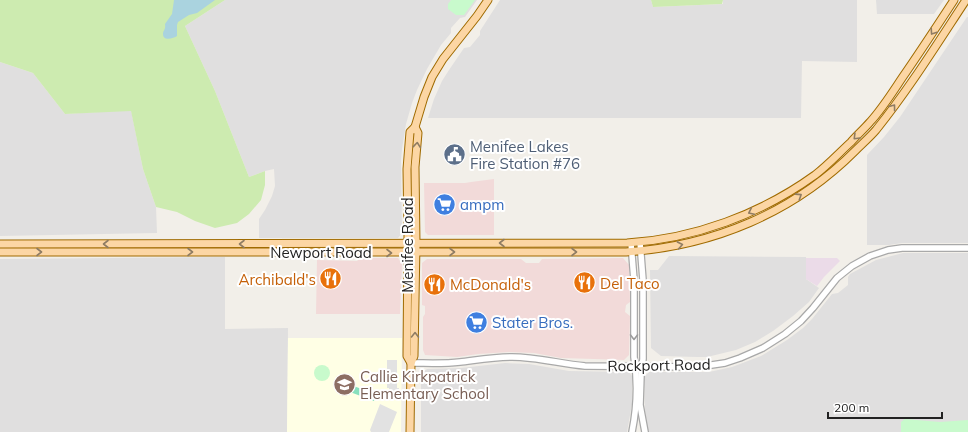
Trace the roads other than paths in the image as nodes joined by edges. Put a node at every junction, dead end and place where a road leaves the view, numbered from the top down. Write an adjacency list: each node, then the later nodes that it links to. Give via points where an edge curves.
1 (488, 0): 4 (main road, Menifee Road, via 432,77)
2 (954, 0): 5 (main road, Newport Road, one-way to 5, via 894,91 870,122 835,158 815,174 780,197 738,218 686,234)
3 (966, 0): 11 (main road, Newport Road, one-way to 3, via 682,245 723,234 777,210 819,183 875,131 913,80)
4 (415, 127): 8 (main road, Menifee Road, via 410,132 408,160); 9 (main road, Menifee Road, one-way to 4, via 415,167 418,133)
5 (640, 242): 6 (main road, Newport Road); 11 (street)
6 (631, 243): 9 (main road, Newport Road, one-way to 9); 14 (street)
7 (0, 244): 8 (main road, Newport Road, one-way to 7)
8 (408, 244): 9 (main road, Newport Road); 15 (main road, Menifee Road)
9 (416, 244): 13 (main road, Menifee Road)
10 (968, 248): 17 (street, Rockport Road, via 902,248 870,256 852,266 833,282 813,308 785,334 763,348 725,363 710,366)
11 (641, 251): 14 (main road, Newport Road); 17 (street, via 643,359)
12 (0, 252): 15 (main road, Newport Road, one-way to 15)
13 (416, 252): 14 (main road, Newport Road, one-way to 14); 15 (main road, Newport Road); 16 (main road, Menifee Road, one-way to 13, via 414,356)
14 (632, 252): 17 (street, one-way to 17, via 634,357)
15 (407, 253): 16 (main road, Menifee Road, via 407,356)
16 (411, 363): 17 (street, Rockport Road, via 513,357 567,365); 18 (main road, Menifee Road)
17 (639, 366): 19 (street); 20 (street, via 640,406)
18 (410, 432)
19 (632, 432)
20 (645, 432)

